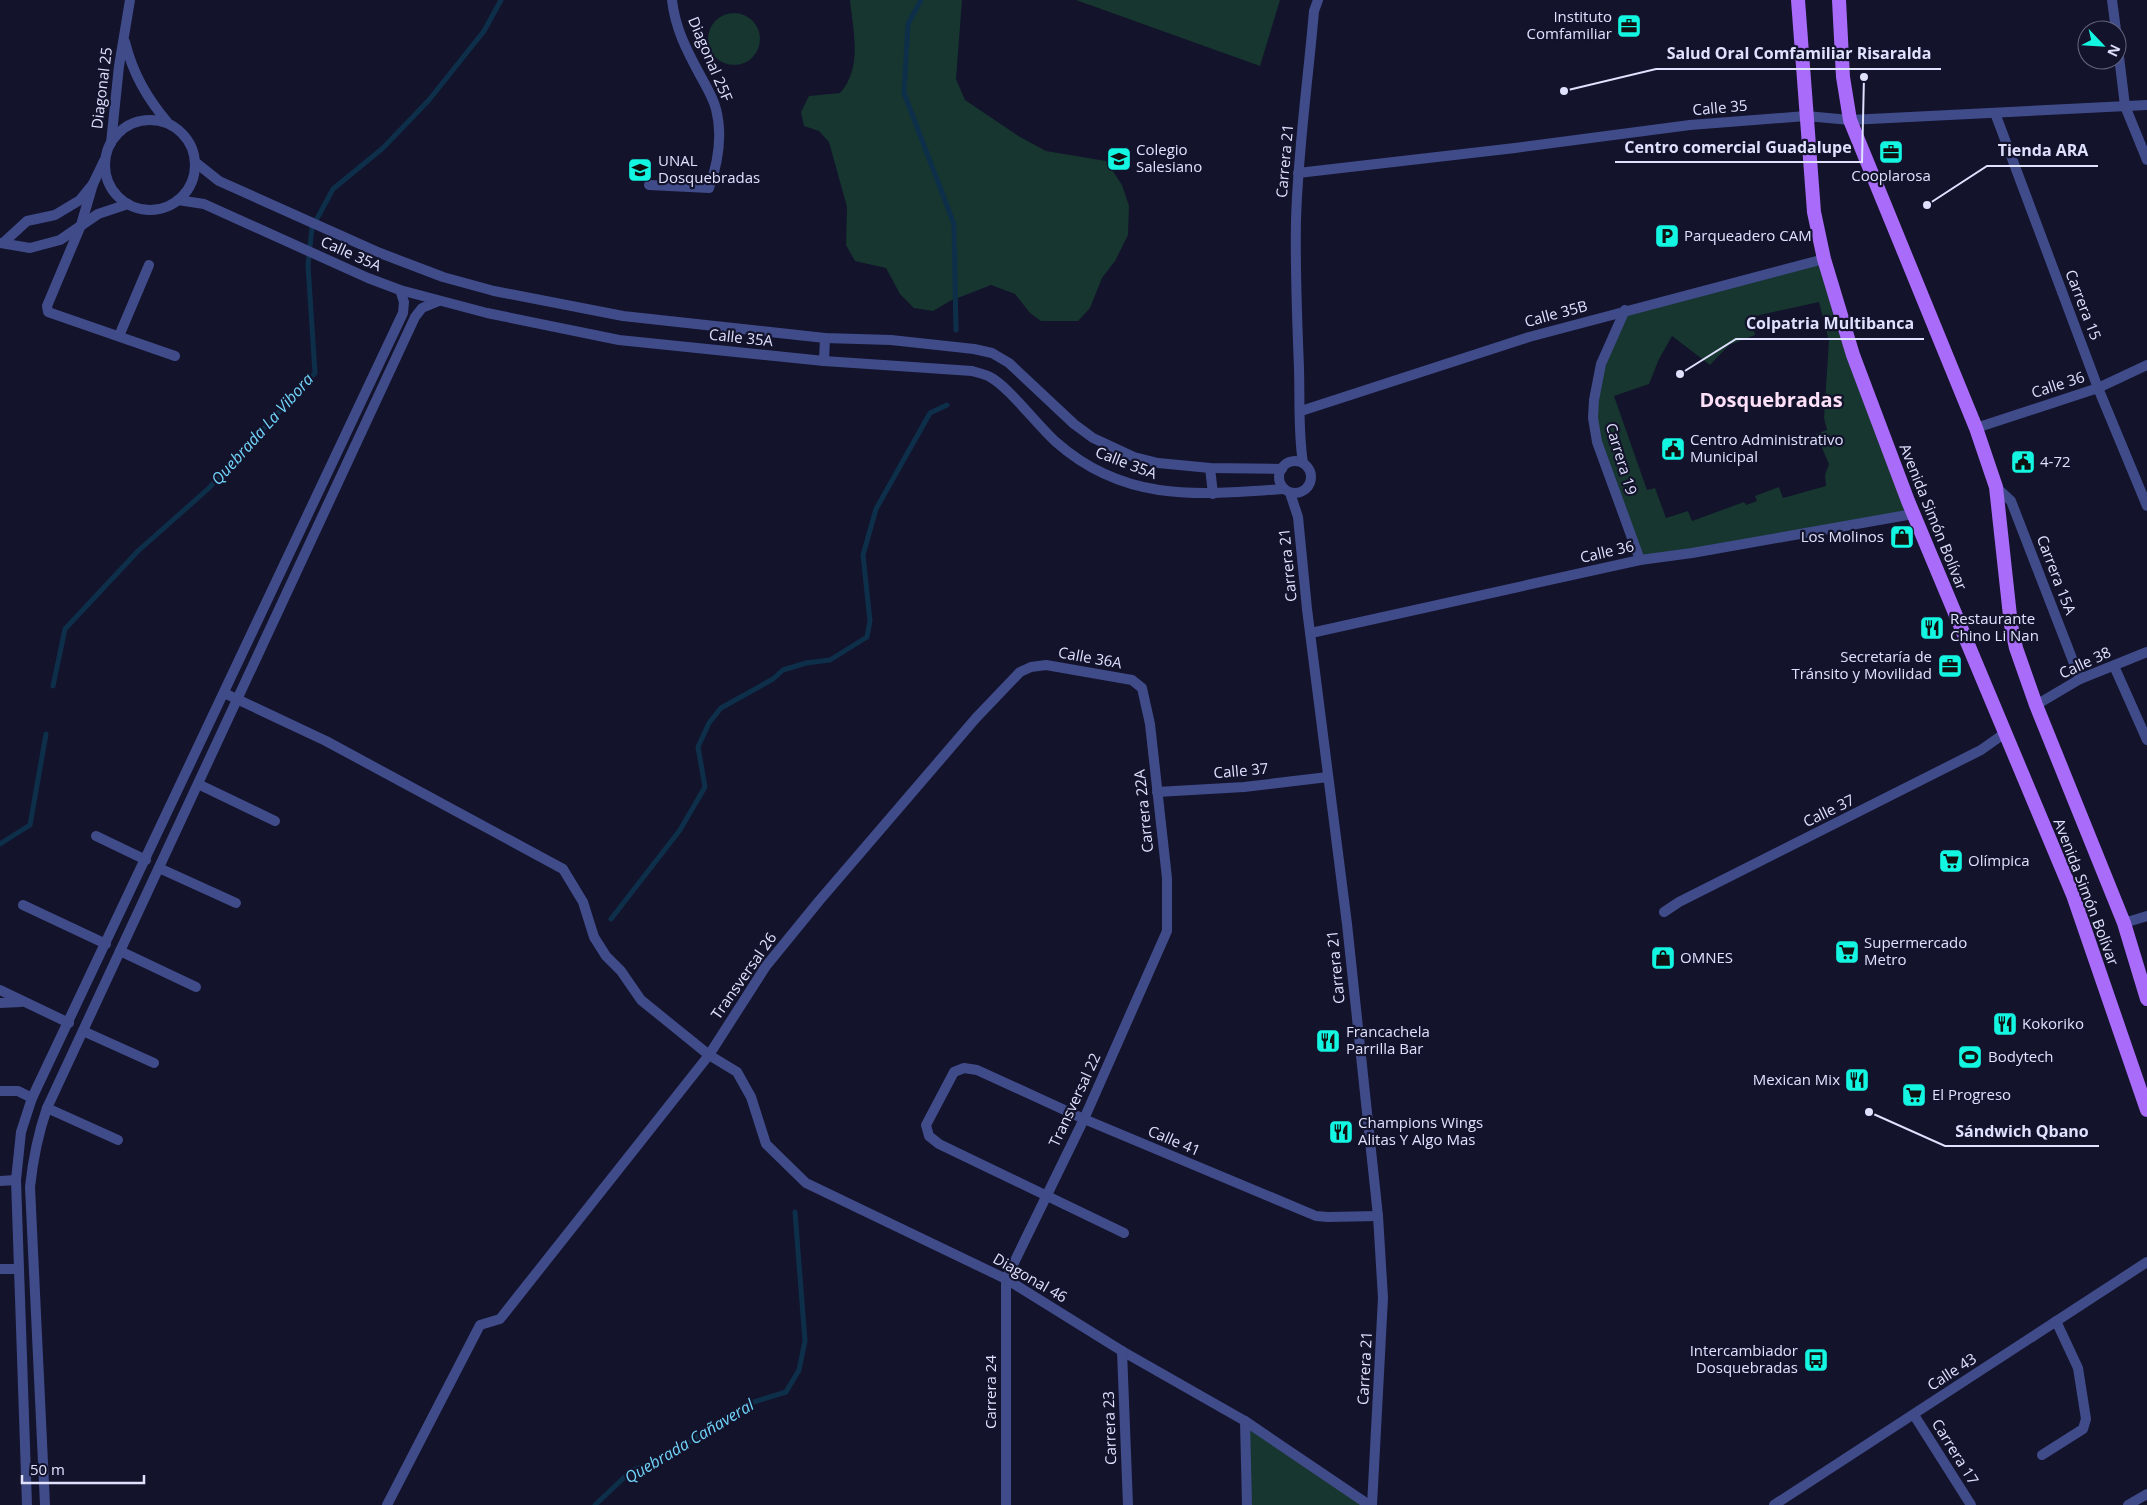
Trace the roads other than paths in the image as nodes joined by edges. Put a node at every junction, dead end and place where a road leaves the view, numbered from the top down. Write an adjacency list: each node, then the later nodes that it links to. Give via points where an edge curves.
1 (130, 0): 8 (street, Diagonal 25)
2 (672, 0): 22 (street, Diagonal 25F, via 686,49 717,110 720,140 716,169 709,188)
3 (1318, 0): 20 (street, Carrera 21, via 1314,11)
4 (1798, 0): 13 (main road, Avenida Simón Bolívar)
5 (1839, 0): 14 (main road, Avenida Simón Bolívar, via 1843,78)
6 (2112, 0): 7 (street)
7 (2115, 20)
8 (124, 37): 15 (street, Diagonal 25, via 140,84); 16 (street, Diagonal 25)
9 (2121, 70): 11 (street)
10 (2147, 105): 11 (street, Calle 35)
11 (2125, 106): 12 (street, Calle 35); 18 (street)
12 (1994, 113): 14 (street, Calle 35); 37 (street, Carrera 15)
13 (1806, 116): 14 (street, Calle 35); 20 (street, Calle 35, via 1690,125); 27 (main road, Avenida Simón Bolívar, via 1814,212)
14 (1850, 120): 39 (main road, Avenida Simón Bolívar)
15 (169, 124): 16 (street, via 142,120 119,133); 19 (street, via 188,139)
16 (111, 144): 17 (street)
17 (106, 156): 21 (street); 24 (street, via 110,184)
18 (2147, 160)
19 (195, 162): 23 (street, via 194,176); 33 (street, Calle 35A, via 219,181 380,253 443,277 494,291 623,316)
20 (1298, 173): 38 (street, Carrera 21, via 1296,292)
21 (93, 184): 25 (street); 26 (street, via 80,200 55,215 27,221)
22 (649, 185)
23 (178, 200): 24 (street, via 154,210); 29 (street, Calle 35A, via 204,204)
24 (128, 204): 25 (street, via 98,214)
25 (80, 225): 26 (street, via 60,240 30,248); 32 (street, via 47,306 48,312)
26 (1, 243)
27 (1824, 259): 31 (street, Calle 35B); 49 (main road, Avenida Simón Bolívar, via 1853,356)
28 (149, 265): 32 (street)
29 (400, 290): 30 (street, Calle 35A); 58 (street, via 403,313)
30 (440, 301): 35 (street, Calle 35A, via 619,340); 59 (street, via 422,308 415,317)
31 (1625, 310): 38 (street, Calle 35B, via 1528,337); 51 (street, Carrera 19, via 1601,364 1593,418 1597,442)
32 (120, 336): 34 (street)
33 (825, 338): 35 (street); 43 (street, Calle 35A, via 930,343 992,353 1009,363 1074,424 1118,451 1150,461)
34 (175, 356)
35 (824, 361): 47 (street, Calle 35A, via 972,371 991,377 1056,442 1080,461 1116,479 1157,491)
36 (2147, 365): 37 (street, Calle 36)
37 (2098, 388): 39 (street, Calle 36); 48 (street, Carrera 15)
38 (1301, 411): 40 (street, Carrera 21)
39 (1976, 428): 44 (main road, Avenida Simón Bolívar)
40 (1300, 446): 41 (street, Carrera 21); 42 (street)
41 (1303, 463): 42 (street, via 1294,461); 46 (street, via 1311,472 1312,479)
42 (1284, 466): 43 (street, Calle 35A); 45 (street, via 1279,479)
43 (1210, 468): 47 (street)
44 (1996, 487): 56 (street, Carrera 15A, via 2011,501); 60 (main road, Avenida Simón Bolívar, via 2011,625)
45 (1287, 491): 46 (street); 47 (street, Calle 35A); 50 (street, Carrera 21)
46 (1304, 491): 50 (street, Carrera 21)
47 (1212, 494)
48 (2147, 506)
49 (1913, 514): 51 (street, Calle 36); 61 (main road, Avenida Simón Bolívar)
50 (1298, 517): 52 (street, Carrera 21)
51 (1640, 560): 52 (street, Calle 36)
52 (1311, 632): 63 (street, Carrera 21)
53 (2147, 652): 54 (street, Calle 38)
54 (2114, 666): 56 (street, Calle 38); 62 (street)
55 (1031, 667): 57 (street, Calle 36A, via 1046,665 1132,680); 85 (street, Transversal 26, via 1020,672 976,718 819,901 766,966)
56 (2080, 680): 60 (street, Calle 38)
57 (1142, 688): 65 (street, Carrera 22A, via 1150,724)
58 (224, 693): 59 (street, Diagonal 46); 68 (street)
59 (238, 699): 64 (street); 85 (street, Diagonal 46, via 326,741 563,869 583,902 594,937 606,956 622,971 641,1000)
60 (2036, 705): 74 (main road, Avenida Simón Bolívar)
61 (2005, 733): 72 (street, Calle 37, via 1981,750); 90 (main road, Avenida Simón Bolívar, via 2073,895)
62 (2147, 740)
63 (1328, 777): 65 (street, Calle 37, via 1244,787); 96 (street, Carrera 21)
64 (198, 784): 66 (street); 69 (street)
65 (1157, 792): 75 (street, Carrera 22A, via 1167,878)
66 (275, 821)
67 (96, 836): 68 (street)
68 (146, 860): 76 (street)
69 (160, 868): 70 (street); 77 (street)
70 (236, 903)
71 (23, 905): 76 (street)
72 (1664, 912)
73 (2147, 916): 74 (street)
74 (2124, 923): 80 (main road, Avenida Simón Bolívar)
75 (1167, 931): 91 (street, Transversal 22)
76 (106, 944): 83 (street)
77 (120, 951): 78 (street); 84 (street)
78 (196, 987)
79 (0, 990): 81 (street)
80 (2147, 999)
81 (24, 1002): 82 (street); 83 (street)
82 (0, 1003)
83 (69, 1023): 88 (street)
84 (83, 1031): 86 (street); 89 (street)
85 (709, 1055): 101 (street, Diagonal 46, via 737,1072 751,1097 766,1144 806,1183); 110 (street, Transversal 26, via 500,1319 480,1325)
86 (154, 1063)
87 (0, 1091): 88 (street, via 18,1091)
88 (32, 1098): 93 (street, via 22,1132)
89 (47, 1108): 92 (street); 109 (street, via 34,1154 30,1188)
90 (2147, 1110)
91 (1084, 1120): 95 (street, Transversal 22); 95 (street, Calle 41, via 977,1070 964,1068 954,1072 926,1124 929,1136 939,1144); 96 (street, Calle 41, via 1316,1216)
92 (118, 1140)
93 (16, 1180): 94 (street); 100 (street)
94 (0, 1181)
95 (1047, 1197): 97 (street); 101 (street, Transversal 22)
96 (1378, 1216): 114 (street, Carrera 21, via 1383,1298)
97 (1124, 1233)
98 (2147, 1262): 102 (street, Calle 43)
99 (0, 1269): 100 (street)
100 (20, 1269): 108 (street)
101 (1006, 1279): 103 (street, Diagonal 46); 111 (street, Carrera 24)
102 (2056, 1321): 104 (street, Calle 43); 106 (street, via 2078,1368 2086,1419 2083,1429)
103 (1122, 1350): 105 (street, Diagonal 46); 112 (street, Carrera 23)
104 (1914, 1415): 115 (street, Calle 43); 116 (street, Carrera 17)
105 (1245, 1421): 113 (street); 114 (street, Diagonal 46)
106 (2042, 1455)
107 (2147, 1494): 117 (street)
108 (27, 1505)
109 (45, 1505)
110 (388, 1505)
111 (1006, 1505)
112 (1128, 1505)
113 (1246, 1505)
114 (1371, 1505)
115 (1774, 1505)
116 (1971, 1505)
117 (2128, 1505)

